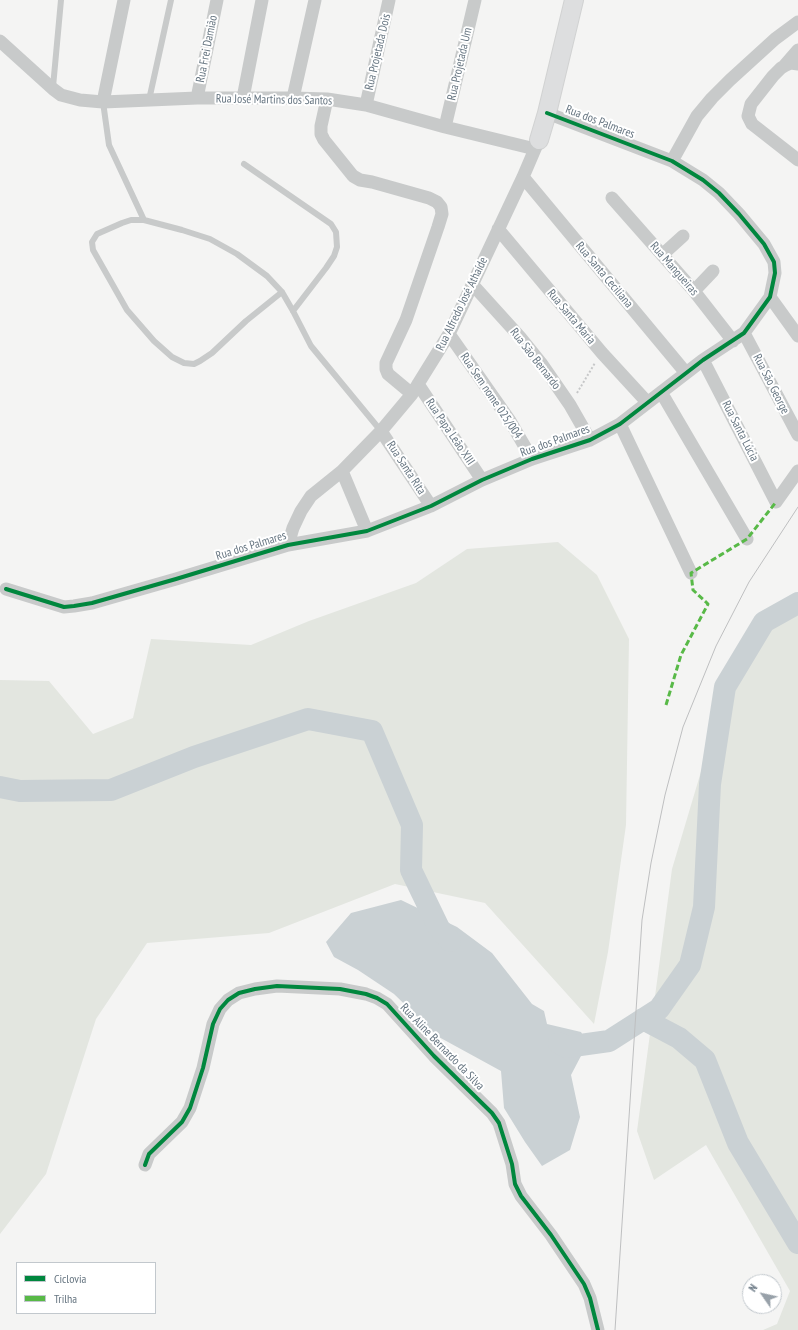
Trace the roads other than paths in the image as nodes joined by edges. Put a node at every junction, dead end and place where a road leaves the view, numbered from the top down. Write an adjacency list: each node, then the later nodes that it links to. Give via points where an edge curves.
1 (61, 0): 14 (lane)
2 (124, 0): 20 (street)
3 (171, 0): 19 (lane)
4 (217, 0): 15 (street, Rua Frei Damião)
5 (262, 0): 16 (street)
6 (315, 0): 17 (street)
7 (390, 0): 21 (street, Rua Projetada Dois)
8 (475, 0): 23 (street, Rua Projetada Um)
9 (574, 0): 22 (street)
10 (798, 22): 25 (street, via 775,39 712,98 697,116)
11 (0, 41): 14 (street, Rua José Martins dos Santos)
12 (798, 50): 13 (street)
13 (791, 65): 26 (street, via 781,68 769,79 751,104 748,116 752,124)
14 (53, 89): 20 (street, Rua José Martins dos Santos, via 68,97)
15 (197, 98): 16 (street, Rua José Martins dos Santos); 19 (street, Rua José Martins dos Santos)
16 (243, 98): 17 (street, Rua José Martins dos Santos)
17 (293, 98): 18 (street, Rua José Martins dos Santos)
18 (327, 99): 21 (street, Rua José Martins dos Santos); 45 (street, Rua Papa Leão XIII, via 321,134 353,176 429,198 441,207 438,228 406,320 386,363 388,374)
19 (149, 100): 20 (street, Rua José Martins dos Santos)
20 (103, 102): 30 (lane, via 110,145)
21 (366, 105): 23 (street, Rua José Martins dos Santos)
22 (547, 113): 24 (street); 25 (street, Rua dos Palmares)
23 (445, 127): 24 (street, Rua José Martins dos Santos)
24 (537, 145): 28 (street, Rua Alfredo José Athaíde)
25 (672, 160): 38 (street, Rua dos Palmares, via 719,193 764,244 774,262 775,273)
26 (798, 160)
27 (244, 164): 39 (lane, via 331,224 336,232 337,246 334,256)
28 (523, 177): 31 (street, Rua Alfredo José Athaíde); 44 (street, Rua Santa Ceciliana)
29 (612, 198): 33 (street, Rua Mangueiras)
30 (144, 220): 37 (lane, via 210,238 267,276); 37 (lane, via 131,220 97,234 92,242 93,250 127,310 154,341 184,363 194,364 212,353)
31 (498, 229): 35 (street, Rua Alfredo José Athaíde); 47 (street, Rua Santa Maria)
32 (684, 236): 33 (street)
33 (662, 255): 36 (street, Rua Mangueiras)
34 (713, 271): 36 (street)
35 (472, 284): 40 (street, Rua Alfredo José Athaíde); 51 (street, Rua São Bernardo, via 541,363 570,404)
36 (694, 291): 42 (street, Rua Mangueiras)
37 (282, 292): 39 (lane)
38 (770, 297): 41 (street); 42 (street, Rua dos Palmares)
39 (293, 311): 49 (lane, via 311,346)
40 (449, 334): 45 (street, Rua Alfredo José Athaíde); 52 (street, Rua Sem nome 025/004, via 510,421)
41 (798, 336)
42 (738, 337): 43 (street, Rua dos Palmares); 50 (street, Rua São George)
43 (704, 360): 44 (street, Rua dos Palmares); 54 (street, Rua Santa Lúcia, via 776,502)
44 (686, 373): 46 (street, Rua dos Palmares)
45 (415, 389): 49 (street, Rua Alfredo José Athaíde); 55 (street, Rua Papa Leão XIII)
46 (661, 392): 47 (street, Rua dos Palmares); 58 (street)
47 (647, 402): 48 (street, Rua dos Palmares)
48 (620, 424): 51 (street, Rua dos Palmares); 60 (street)
49 (381, 431): 53 (street, Rua Alfredo José Athaíde); 56 (street, Rua Santa Rita)
50 (798, 435)
51 (590, 440): 52 (street, Rua dos Palmares)
52 (532, 459): 55 (street, Rua dos Palmares)
53 (342, 471): 57 (street); 59 (street, Rua Alfredo José Athaíde, via 312,496 296,522)
54 (798, 471)
55 (482, 480): 56 (street, Rua dos Palmares)
56 (431, 506): 57 (street, Rua dos Palmares)
57 (367, 530): 59 (street, Rua dos Palmares)
58 (746, 539)
59 (288, 545): 61 (street, Rua dos Palmares, via 176,580 74,606 64,607)
60 (691, 573)
61 (6, 589)
62 (145, 1165): 63 (street, Rua Aline Bernardo da Silva, via 149,1154 170,1136 190,1108 213,1024 220,1009 228,1000 239,993 277,986 340,989 377,998 387,1004 434,1056 492,1113 505,1142 515,1184 584,1284)
63 (598, 1330)

